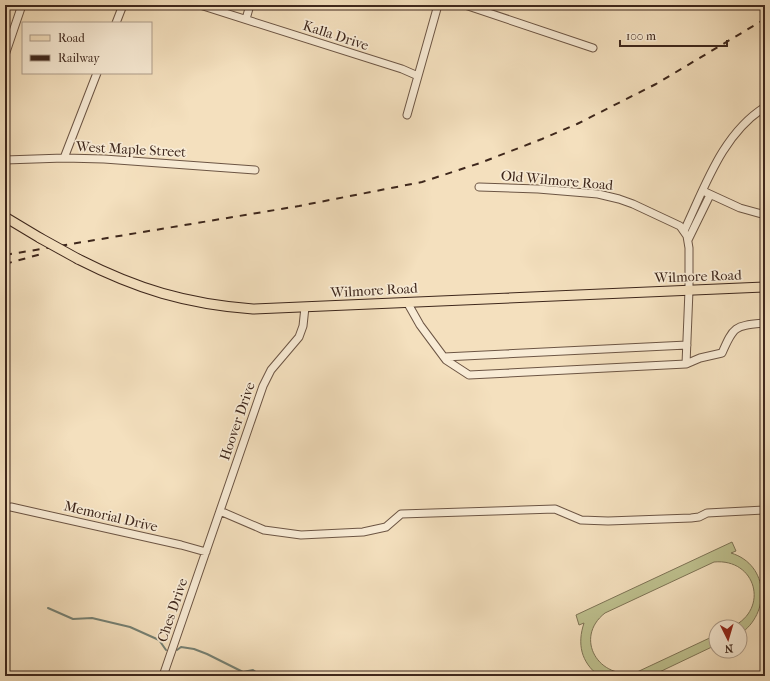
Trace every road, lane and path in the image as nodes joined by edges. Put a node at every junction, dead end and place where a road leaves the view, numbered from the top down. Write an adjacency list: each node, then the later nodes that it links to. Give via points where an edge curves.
1 (22, 5): 10 (street)
2 (123, 5): 8 (street)
3 (200, 5): 7 (street, Kalla Drive)
4 (250, 5): 7 (street)
5 (438, 5): 12 (street)
6 (465, 5): 9 (street)
7 (246, 19): 12 (street, Kalla Drive)
8 (116, 22)
9 (593, 48)
10 (5, 55)
11 (97, 74): 15 (street)
12 (418, 76): 14 (street)
13 (765, 107): 19 (street, via 739,128 730,140)
14 (407, 115)
15 (64, 158): 16 (street, West Maple Street); 17 (street, West Maple Street)
16 (5, 160)
17 (255, 170)
18 (479, 187): 22 (street, Old Wilmore Road, via 598,194 619,199 675,223)
19 (706, 193): 20 (street, via 740,208); 22 (street); 23 (street)
20 (765, 215)
21 (5, 217): 27 (main road, Wilmore Road, bridge, via 78,259 131,284 165,295 196,302 253,309)
22 (684, 231): 23 (street)
23 (688, 240): 25 (street)
24 (765, 287): 25 (main road, Wilmore Road)
25 (689, 290): 26 (main road, Wilmore Road); 29 (street)
26 (407, 302): 27 (main road, Wilmore Road); 30 (street, via 420,325)
27 (305, 307): 34 (street, Hoover Drive, via 299,338 271,370 263,386)
28 (765, 323): 31 (street, via 743,325 734,330 722,353)
29 (687, 345): 30 (street); 31 (street)
30 (444, 357): 31 (street, via 469,375)
31 (686, 364)
32 (11, 507): 35 (street, Memorial Drive)
33 (765, 510): 34 (street, via 707,513 691,518 608,521 581,520 555,509 401,514 386,527 363,532 301,534 264,530)
34 (220, 511): 35 (street, Hoover Drive)
35 (206, 552): 36 (street, Ches Drive)
36 (164, 676)

